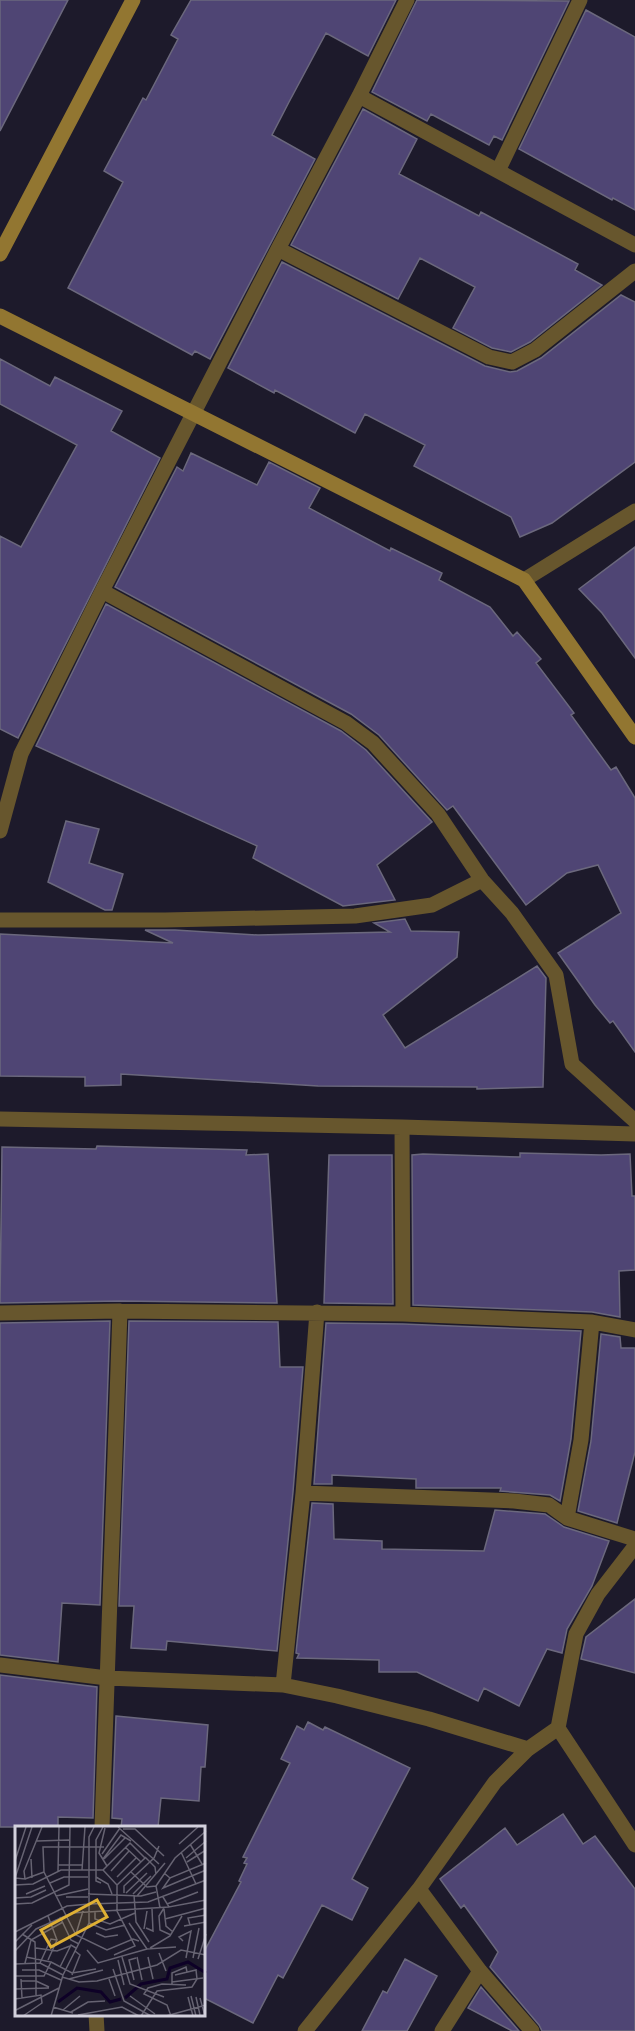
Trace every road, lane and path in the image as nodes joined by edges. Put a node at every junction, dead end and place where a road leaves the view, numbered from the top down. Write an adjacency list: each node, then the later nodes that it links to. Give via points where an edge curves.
1 (133, 0): 8 (main road)
2 (580, 0): 5 (street)
3 (405, 1): 4 (street)
4 (359, 96): 5 (street); 7 (street)
5 (498, 171): 6 (street)
6 (635, 246)
7 (278, 249): 9 (street, via 489,357 512,362 535,350); 11 (street)
8 (0, 254)
9 (635, 271)
10 (0, 316): 11 (main road)
11 (194, 413): 13 (main road); 14 (street)
12 (635, 511): 13 (street)
13 (524, 580): 15 (main road)
14 (102, 591): 16 (street, via 21,754); 17 (street, via 346,723 373,743 438,814)
15 (635, 737)
16 (0, 831)
17 (483, 880): 18 (street, via 432,905 355,916); 20 (street, via 556,975 572,1064)
18 (0, 920)
19 (0, 1119): 21 (street)
20 (635, 1121)
21 (402, 1127): 22 (street); 26 (street)
22 (635, 1134)
23 (120, 1311): 24 (street); 25 (street); 34 (street)
24 (317, 1312): 26 (street); 29 (street)
25 (0, 1313)
26 (403, 1314): 27 (street)
27 (592, 1322): 28 (street); 30 (street, via 581,1440)
28 (635, 1330)
29 (303, 1493): 30 (street, via 514,1501 549,1505); 35 (street)
30 (567, 1518): 31 (street)
31 (635, 1539)
32 (635, 1546): 36 (street, via 598,1594 576,1634)
33 (0, 1665): 34 (street)
34 (107, 1678): 35 (street); 38 (street)
35 (283, 1685): 37 (street, via 429,1719)
36 (558, 1728): 37 (street); 39 (street)
37 (528, 1749): 40 (street, via 495,1782)
38 (102, 1826)
39 (635, 1845)
40 (419, 1889): 41 (street); 44 (street)
41 (480, 1971): 45 (street); 46 (street)
42 (96, 2016): 43 (street)
43 (97, 2031)
44 (305, 2031)
45 (442, 2031)
46 (532, 2031)

